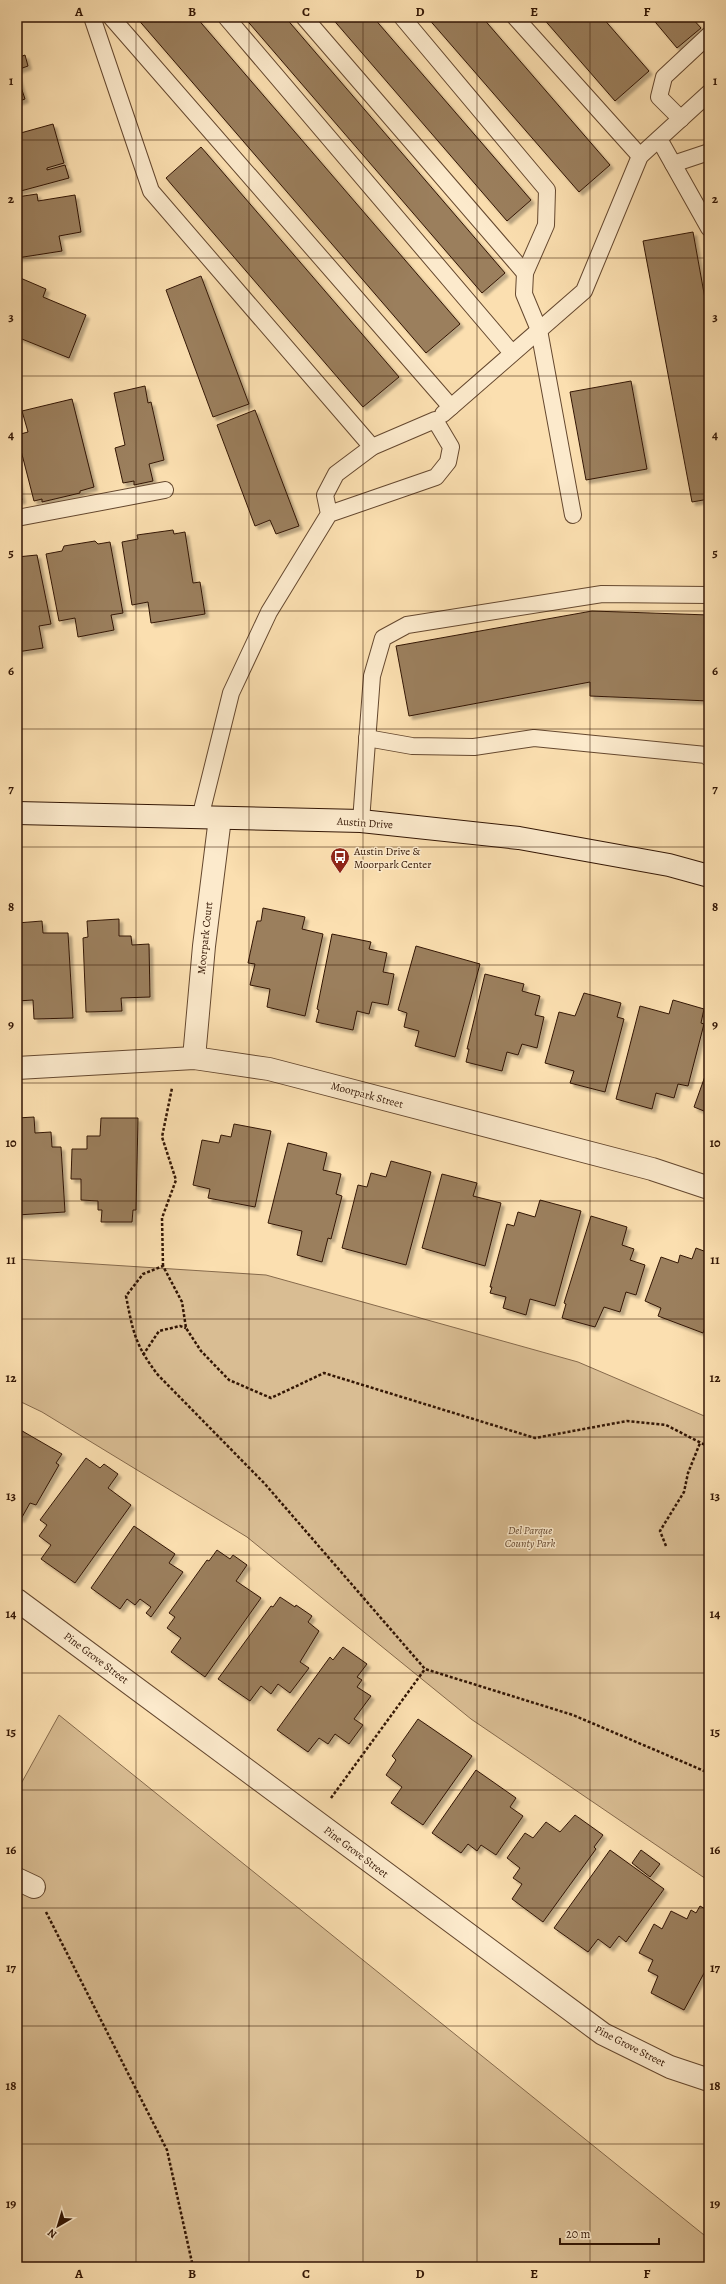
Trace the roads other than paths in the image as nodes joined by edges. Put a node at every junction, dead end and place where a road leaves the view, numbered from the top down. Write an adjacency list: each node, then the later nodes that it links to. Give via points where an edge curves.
1 (92, 17): 20 (lane, via 150,191)
2 (111, 17): 18 (lane)
3 (226, 17): 17 (lane)
4 (304, 17): 15 (lane)
5 (402, 17): 15 (lane, via 547,190 546,225)
6 (515, 17): 12 (lane)
7 (709, 35): 9 (lane, via 664,77 659,97)
8 (709, 94): 9 (lane)
9 (681, 119): 10 (lane)
10 (659, 139): 12 (lane); 13 (lane)
11 (709, 152): 13 (lane)
12 (640, 156): 16 (lane, via 584,291)
13 (673, 164): 14 (lane)
14 (709, 228)
15 (525, 273): 16 (lane, via 524,294)
16 (539, 330): 17 (lane); 23 (lane)
17 (512, 354): 18 (lane)
18 (450, 407): 19 (lane)
19 (435, 420): 20 (lane); 22 (lane, via 451,447 448,462 436,477)
20 (372, 447): 22 (lane, via 336,474 325,495)
21 (165, 490): 24 (lane)
22 (328, 514): 29 (lane, via 269,612 231,693)
23 (573, 515)
24 (17, 518)
25 (709, 595): 26 (lane, via 602,594 407,625 383,638 372,676)
26 (367, 738): 27 (lane, via 412,746 474,747 534,738 706,755); 30 (lane)
27 (709, 758)
28 (17, 813): 29 (street, Austin Drive)
29 (210, 818): 30 (street, Austin Drive); 32 (street, Moorpark Court, via 204,946)
30 (361, 821): 31 (street, Austin Drive, via 519,838 669,865)
31 (709, 876)
32 (186, 1058): 33 (street, Moorpark Street); 34 (street, Moorpark Street, via 268,1070 652,1169)
33 (17, 1068)
34 (709, 1188)
35 (17, 1600): 36 (street, Pine Grove Street, via 603,2034 670,2067)
36 (709, 2080)

